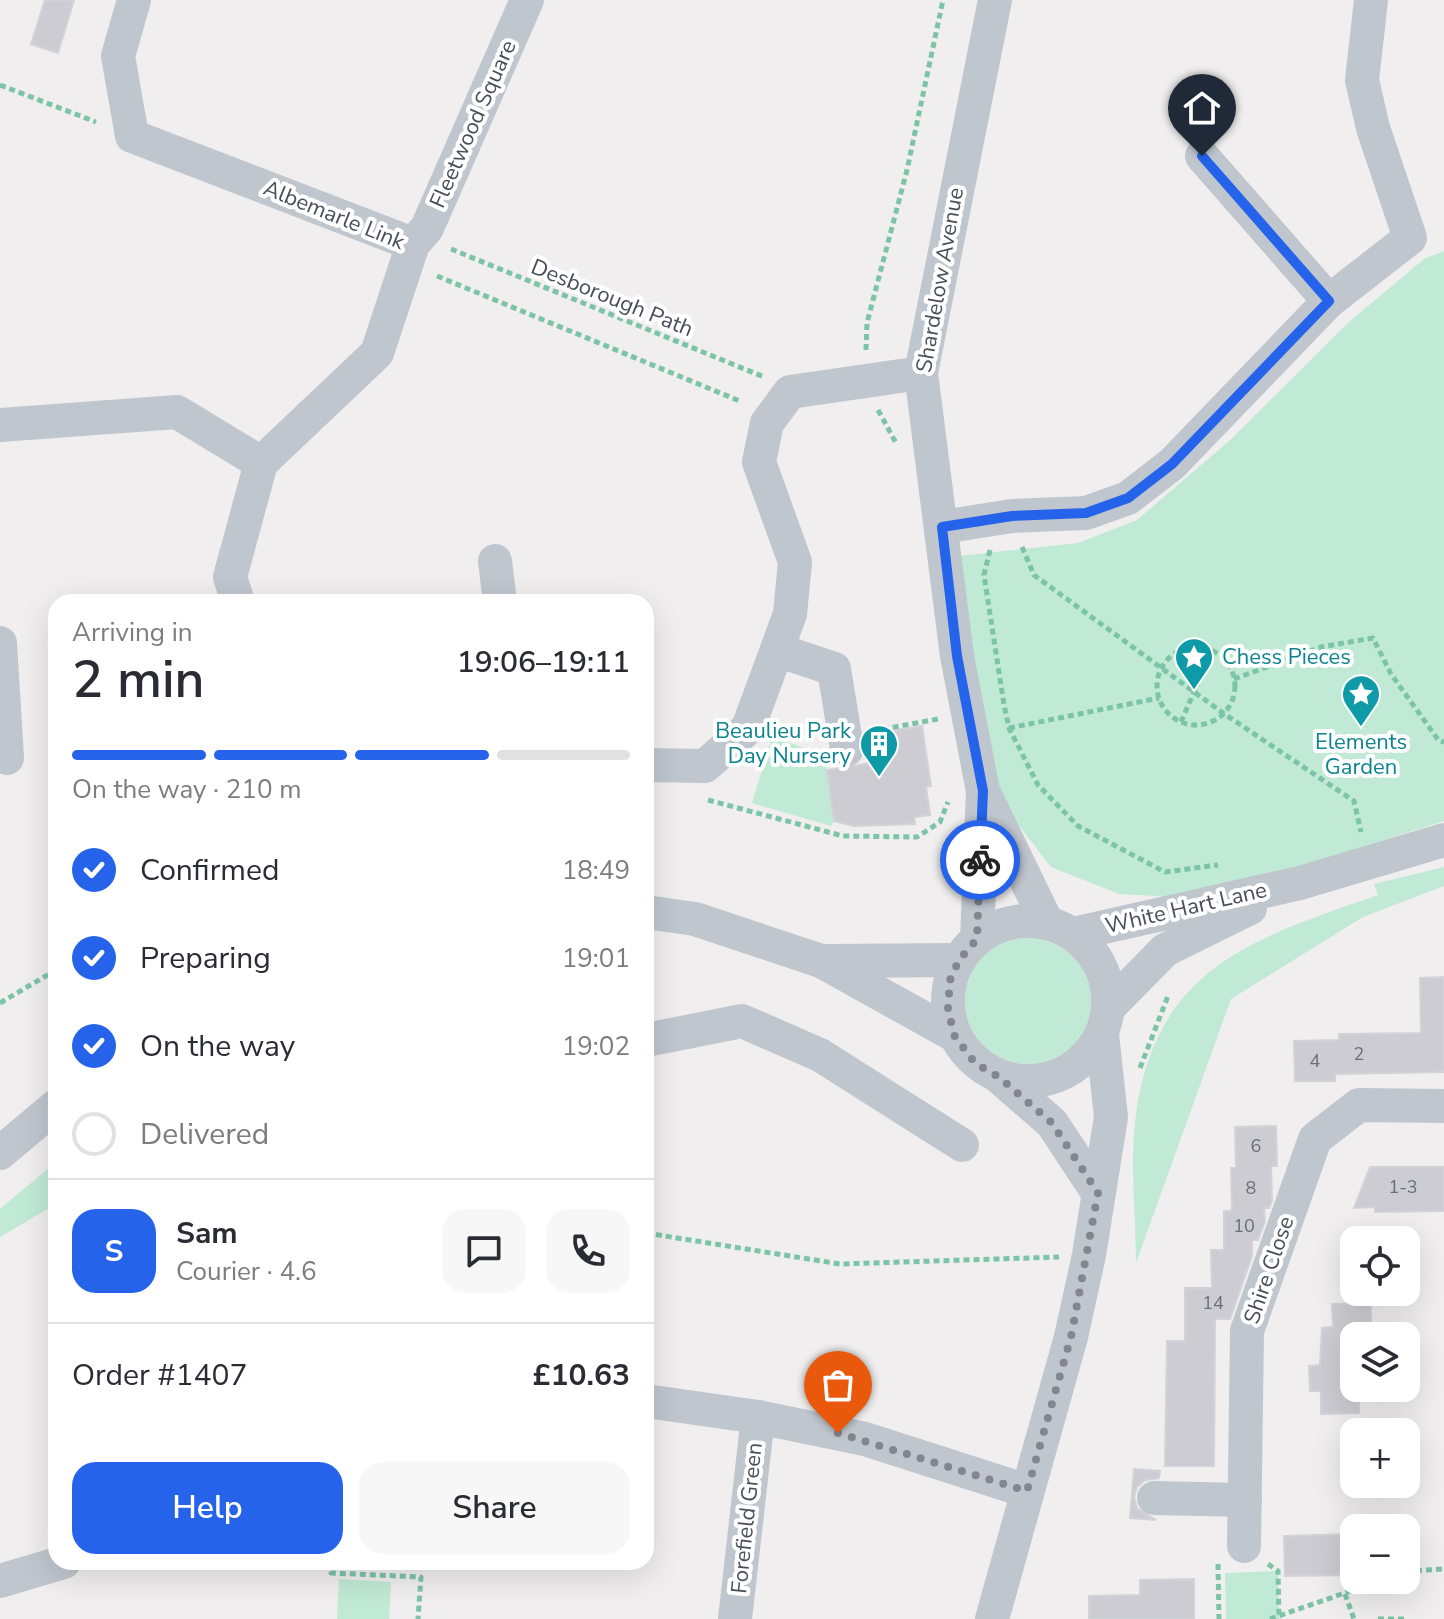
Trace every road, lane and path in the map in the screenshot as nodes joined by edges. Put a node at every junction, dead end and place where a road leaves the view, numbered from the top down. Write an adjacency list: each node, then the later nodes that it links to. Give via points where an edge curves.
1 (134, 0): 7 (street, via 118,56)
2 (527, 0): 9 (street, Fleetwood Square)
3 (943, 0): 11 (path, via 867,323)
4 (1371, 0): 10 (street, via 1362,80 1410,238)
5 (993, 2): 12 (street, Shardelow Avenue)
6 (0, 85): 7 (path)
7 (132, 136): 9 (street, Albemarle Link)
8 (1202, 156): 10 (street)
9 (414, 248): 13 (path, Desborough Path, via 443,246); 14 (path, Desborough Path, via 435,275 751,406); 16 (street, Albemarle Link, via 377,353)
10 (1329, 301): 17 (street, via 1172,464 1128,498 1086,513 1012,516)
11 (866, 362)
12 (921, 373): 13 (street); 17 (street, Shardelow Avenue)
13 (790, 392): 14 (street)
14 (767, 423): 24 (street, via 759,462 795,562 790,614)
15 (0, 425): 16 (street, via 177,412)
16 (261, 463): 21 (street, via 230,577)
17 (942, 527): 38 (street, Shardelow Avenue, via 957,656)
18 (1029, 543): 26 (path, via 1020,544 1034,575)
19 (991, 547): 32 (path, via 984,575)
20 (495, 561): 22 (street)
21 (235, 594)
22 (499, 594)
23 (0, 643): 36 (street)
24 (777, 650): 34 (street, via 834,669); 37 (street, via 748,728 705,766)
25 (1212, 650): 26 (path, via 1180,650); 27 (path, via 1231,668); 28 (path)
26 (1162, 667): 28 (path); 29 (path)
27 (1234, 679): 30 (path, via 1231,702); 35 (path, via 1321,647 1373,638 1391,674)
28 (1194, 691): 30 (path); 31 (path)
29 (1159, 698): 31 (path); 32 (path)
30 (1223, 713): 31 (path, via 1210,722); 41 (path, via 1354,801 1361,829)
31 (1181, 722)
32 (1009, 728): 43 (path, via 1038,785 1078,826 1165,872)
33 (944, 732): 34 (path, via 942,719)
34 (846, 742)
35 (1444, 742)
36 (7, 758)
37 (654, 765)
38 (983, 791): 46 (street, Shardelow Avenue); 47 (street, Shardelow Avenue)
39 (950, 798): 40 (path, via 940,822 917,837 843,836)
40 (705, 799)
41 (1349, 834)
42 (1444, 840): 44 (street, White Hart Lane)
43 (1225, 864)
44 (1300, 883): 46 (street, White Hart Lane); 52 (street, White Hart Lane, via 1165,950)
45 (654, 913): 48 (street, via 695,919)
46 (1060, 928): 47 (street, via 1020,921 1001,925); 52 (street, via 1093,953 1106,978)
47 (968, 950): 48 (street); 53 (street, via 950,980 948,1008)
48 (821, 961): 53 (street)
49 (48, 975): 51 (path)
50 (1170, 991): 55 (path)
51 (0, 1003)
52 (1105, 1021): 56 (street, via 1087,1057 1068,1071 1042,1081); 61 (street, via 1111,1117)
53 (954, 1035): 56 (street, via 975,1063)
54 (654, 1038): 59 (street, via 742,1021 820,1055)
55 (1138, 1073)
56 (999, 1077): 61 (street, via 1052,1123)
57 (1444, 1106): 68 (street, Shire Close, via 1359,1105 1315,1139 1247,1331)
58 (48, 1112): 60 (street)
59 (962, 1145)
60 (2, 1149)
61 (1098, 1193): 66 (street, via 1071,1337)
62 (654, 1234): 63 (path, via 840,1264)
63 (1064, 1256)
64 (654, 1402): 65 (street)
65 (758, 1417): 66 (street, via 865,1439); 77 (street, Forefield Green)
66 (1027, 1491): 78 (street)
67 (1154, 1498): 68 (street)
68 (1245, 1500): 69 (street, Shire Close)
69 (1244, 1546): 79 (path, via 1218,1564); 81 (path, via 1278,1571)
70 (48, 1567): 74 (street)
71 (1444, 1569): 73 (path)
72 (332, 1570): 76 (path, via 421,1577)
73 (1420, 1570)
74 (0, 1581)
75 (1345, 1594): 81 (path); 82 (path)
76 (418, 1619)
77 (735, 1619)
78 (992, 1619)
79 (1219, 1619)
80 (1270, 1619): 81 (path)
81 (1279, 1619)
82 (1354, 1619)
83 (1378, 1619): 84 (path)
84 (1407, 1619)

